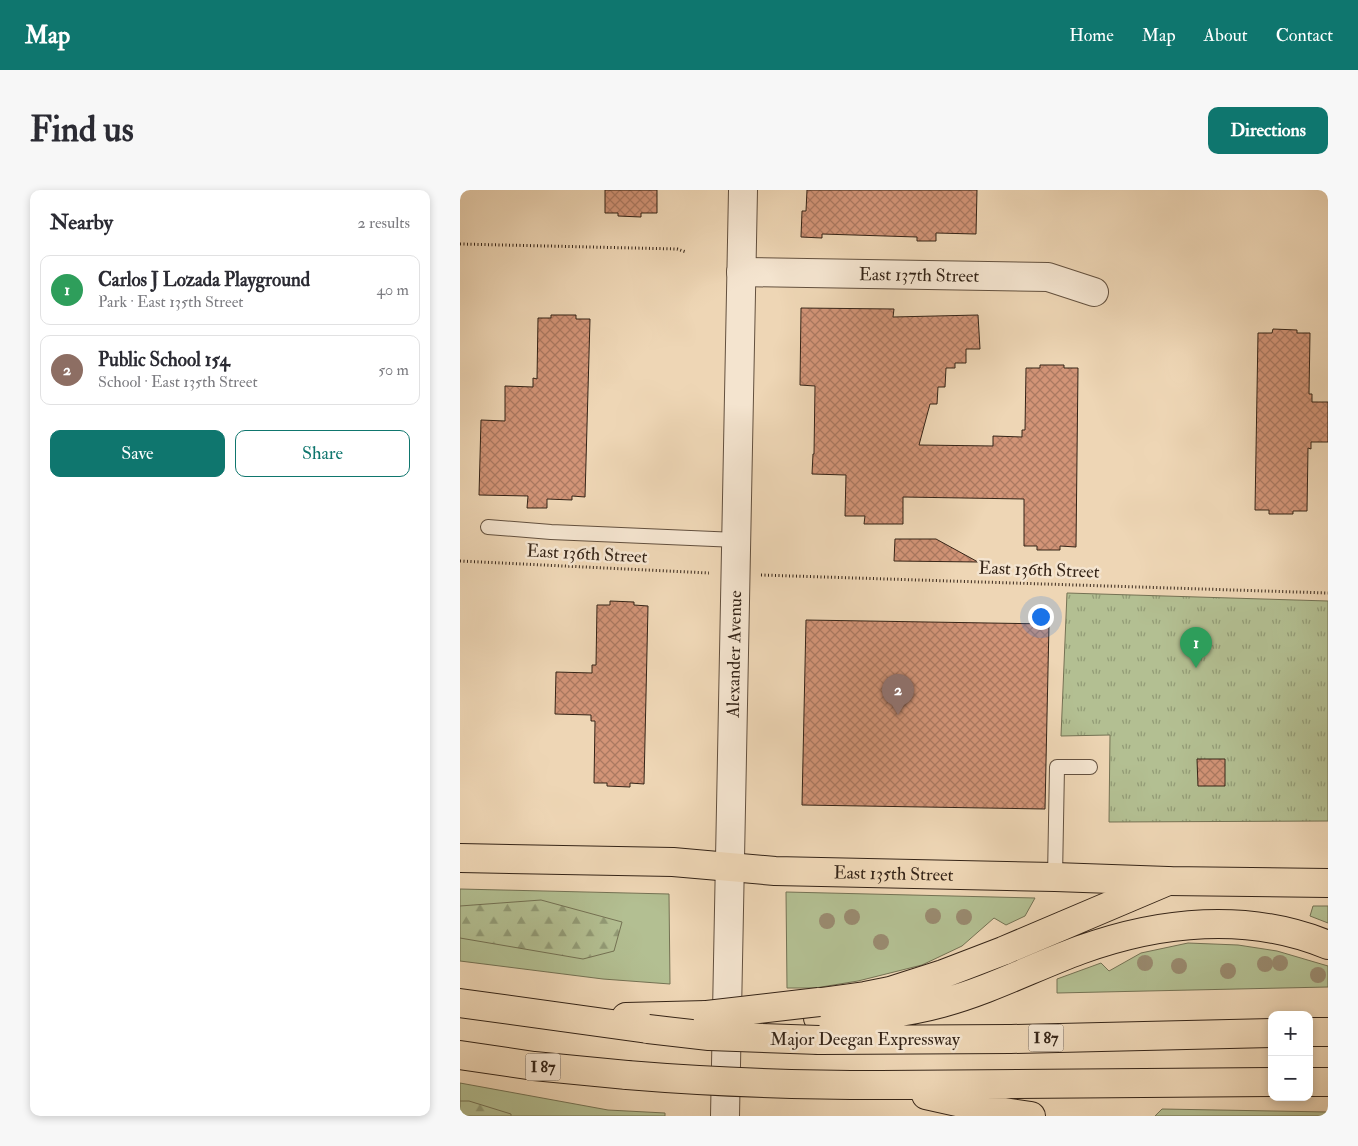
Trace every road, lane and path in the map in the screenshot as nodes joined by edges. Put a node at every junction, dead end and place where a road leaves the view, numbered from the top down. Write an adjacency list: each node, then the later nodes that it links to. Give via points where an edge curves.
1 (743, 190): 4 (street, Alexander Avenue)
2 (460, 244): 3 (path, via 677,249)
3 (686, 252)
4 (741, 272): 5 (street, East 137th Street, via 1048,277); 7 (street, Alexander Avenue)
5 (1094, 292)
6 (488, 526): 7 (lane)
7 (737, 540): 14 (street, Alexander Avenue)
8 (460, 561): 9 (path, East 136th Street)
9 (712, 573)
10 (758, 575): 11 (path, East 136th Street)
11 (1328, 593)
12 (1090, 767): 15 (lane, via 1057,766)
13 (460, 858): 14 (main road, East 135th Street, via 673,862)
14 (729, 867): 15 (main road, East 135th Street, via 775,871); 30 (street, Alexander Avenue)
15 (1055, 876): 16 (main road, East 135th Street)
16 (1168, 881): 17 (main road, East 135th Street); 20 (main road, via 1003,951 882,993)
17 (1328, 883)
18 (1328, 945): 20 (main road, via 1266,927 1230,924 1171,926 1080,950 942,1003 888,1014)
19 (460, 1003): 21 (main road, Major Deegan Expressway / I 87)
20 (819, 1020): 21 (main road, bridge, via 707,1016); 21 (main road, Major Deegan Expressway / I 87, bridge, via 709,1036); 24 (main road, Major Deegan Expressway / I 87, via 1021,1038)
21 (648, 1023)
22 (1313, 1032): 23 (main road)
23 (1328, 1032)
24 (1268, 1033)
25 (460, 1055): 29 (main road, I 87, bridge, via 534,1066 719,1082)
26 (1268, 1082): 29 (main road, I 87)
27 (1313, 1082): 28 (main road)
28 (1328, 1082)
29 (881, 1085): 31 (main road)
30 (725, 1116)
31 (1031, 1116)

